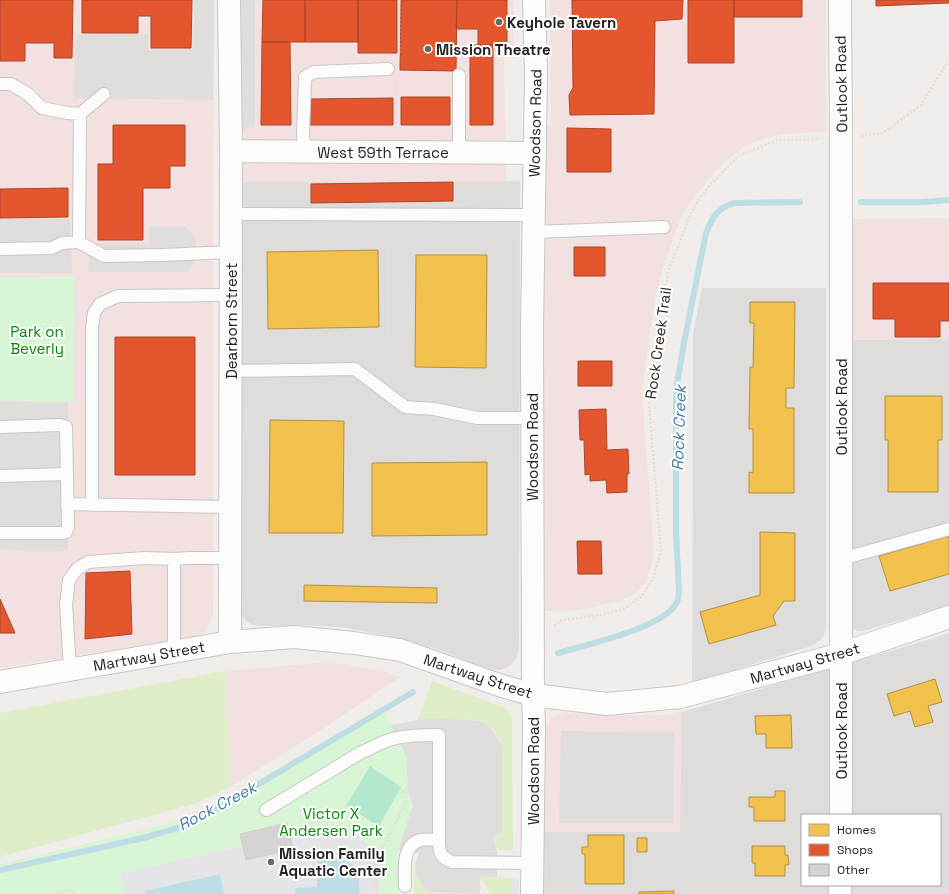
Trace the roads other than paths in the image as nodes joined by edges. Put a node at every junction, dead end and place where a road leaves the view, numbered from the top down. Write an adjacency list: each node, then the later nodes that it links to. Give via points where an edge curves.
1 (229, 0): 9 (street, Dearborn Street)
2 (534, 0): 12 (street, Woodson Road)
3 (840, 0): 32 (street, Outlook Road)
4 (388, 69): 10 (lane, via 314,72 305,77)
5 (459, 75): 11 (lane)
6 (0, 84): 8 (lane, via 11,84 28,94 42,108)
7 (104, 94): 8 (lane)
8 (80, 114): 16 (lane)
9 (231, 151): 10 (street, West 59th Terrace); 13 (street, Dearborn Street)
10 (305, 152): 11 (street, West 59th Terrace)
11 (459, 153): 12 (street, West 59th Terrace)
12 (534, 153): 14 (street, Woodson Road)
13 (231, 214): 14 (lane); 18 (street, Dearborn Street)
14 (534, 223): 15 (lane); 21 (street, Woodson Road)
15 (664, 227)
16 (79, 242): 17 (lane, via 62,243 52,248); 18 (lane, via 104,256)
17 (0, 249)
18 (231, 252): 19 (street, Dearborn Street)
19 (231, 295): 20 (street, Dearborn Street); 26 (lane, via 118,296 97,308 92,328)
20 (231, 371): 21 (lane, via 355,369 405,407 478,418); 27 (street, Dearborn Street)
21 (532, 418): 39 (street, Woodson Road)
22 (0, 427): 23 (lane, via 66,427)
23 (67, 474): 24 (lane); 25 (lane)
24 (0, 476)
25 (67, 504): 26 (lane); 29 (lane, via 66,532)
26 (92, 505): 27 (lane)
27 (230, 507): 30 (street, Dearborn Street)
28 (949, 528): 32 (lane)
29 (0, 533)
30 (230, 558): 31 (lane); 34 (street, Dearborn Street)
31 (174, 559): 35 (lane); 37 (lane, via 145,558 88,562 77,569 69,580 66,604)
32 (842, 559): 36 (street, Outlook Road)
33 (949, 617): 36 (street, Martway Street)
34 (230, 642): 35 (street, Martway Street); 39 (street, Martway Street, via 294,637 400,650)
35 (174, 652): 37 (street, Martway Street)
36 (842, 654): 39 (street, Martway Street, via 680,697 607,704); 41 (street, Outlook Road)
37 (70, 670): 38 (street, Martway Street)
38 (0, 682)
39 (533, 695): 43 (street, Woodson Road)
40 (266, 810): 42 (lane, via 377,745 416,735 439,734)
41 (841, 814)
42 (439, 840): 43 (lane, via 440,853 452,862); 44 (lane, via 420,840 408,850 405,858)
43 (533, 863): 45 (street, Woodson Road)
44 (405, 886)
45 (532, 894)

